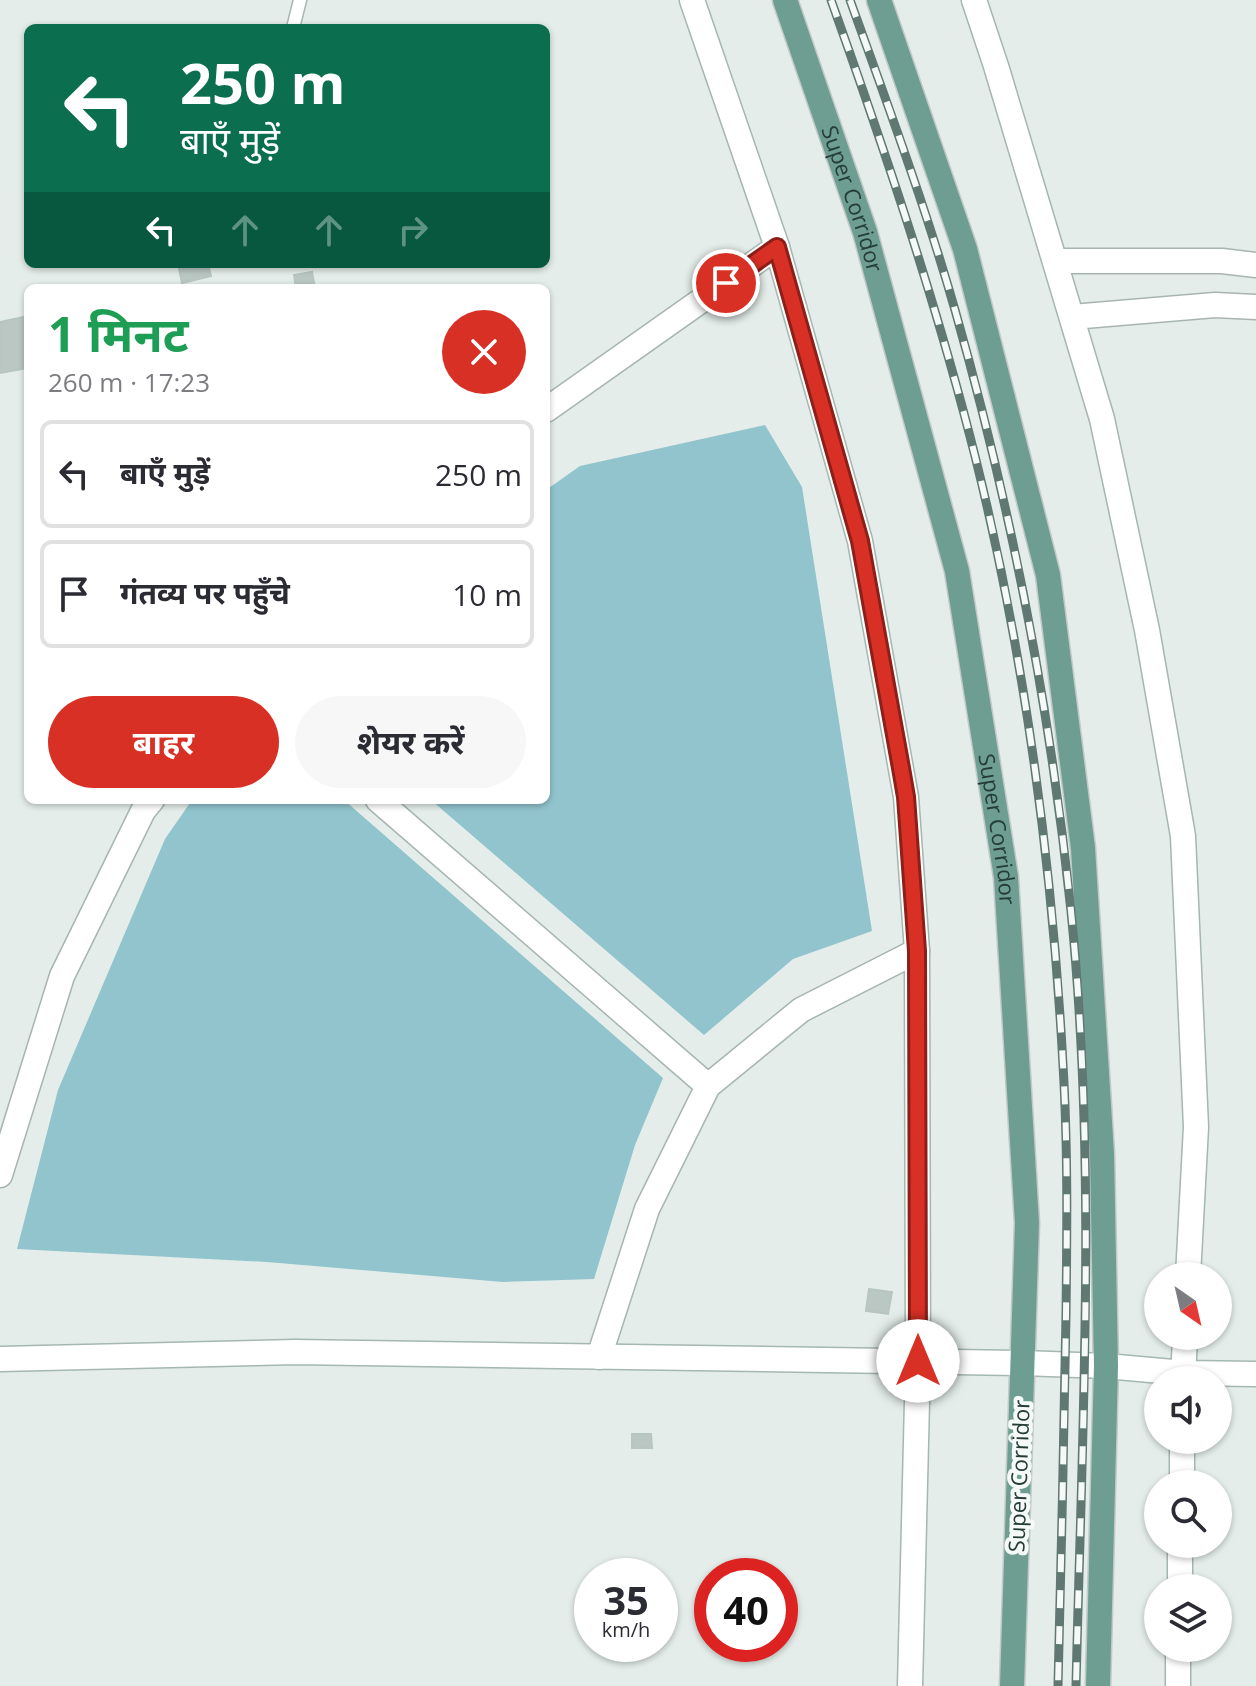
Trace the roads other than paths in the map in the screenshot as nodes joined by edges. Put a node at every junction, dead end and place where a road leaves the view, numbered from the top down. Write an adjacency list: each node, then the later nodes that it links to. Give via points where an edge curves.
1 (300, 0): 6 (lane)
2 (692, 0): 7 (street)
3 (785, 0): 22 (main road, Super Corridor, via 865,232 957,571 1006,877 1027,1223)
4 (879, 0): 23 (main road, via 965,249 1048,575 1083,848 1102,1154)
5 (974, 0): 8 (street)
6 (294, 24)
7 (777, 247): 12 (street); 15 (street, via 860,541 906,797)
8 (1055, 261): 9 (street); 11 (street)
9 (1256, 265)
10 (1256, 307): 11 (street, via 1215,305)
11 (1072, 317): 18 (street, via 1109,449 1183,836 1196,1127)
12 (550, 407)
13 (149, 804): 17 (street, via 62,976)
14 (383, 804): 16 (street)
15 (917, 951): 16 (street, via 801,1010); 21 (street)
16 (708, 1086): 19 (street, via 647,1209)
17 (0, 1175)
18 (1189, 1262)
19 (599, 1357): 20 (street, via 295,1352); 21 (street)
20 (0, 1359)
21 (918, 1361): 22 (street); 28 (street)
22 (1022, 1363): 23 (street); 29 (main road, Super Corridor)
23 (1106, 1366): 24 (street); 30 (main road)
24 (1144, 1371)
25 (1256, 1374): 26 (street)
26 (1232, 1375)
27 (1178, 1662): 31 (street)
28 (910, 1686)
29 (1012, 1686)
30 (1098, 1686)
31 (1178, 1686)

